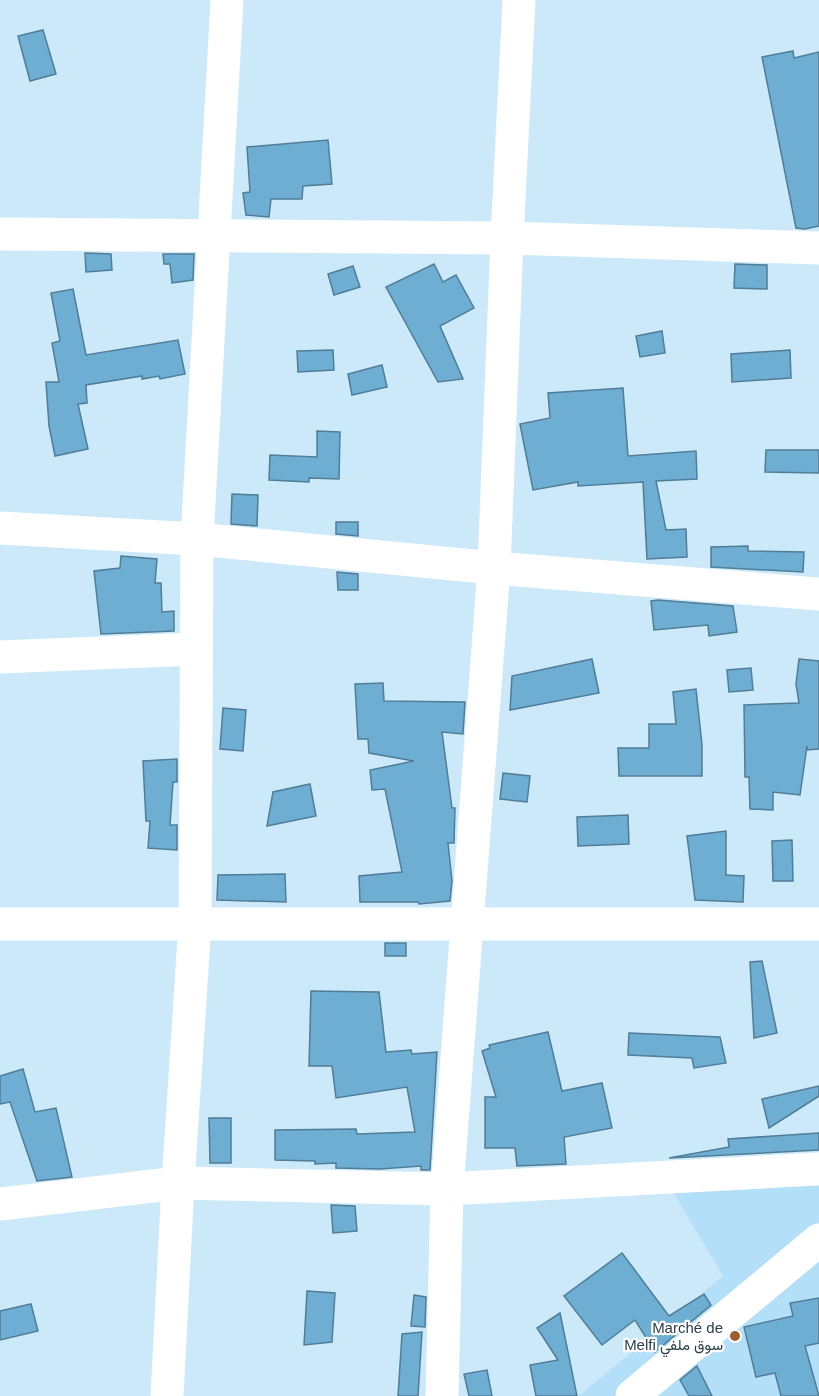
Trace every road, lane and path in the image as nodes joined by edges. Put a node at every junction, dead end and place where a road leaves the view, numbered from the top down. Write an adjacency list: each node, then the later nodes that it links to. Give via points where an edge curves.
1 (227, 0): 4 (street)
2 (519, 0): 5 (street)
3 (0, 234): 4 (street)
4 (214, 234): 5 (street); 8 (street)
5 (507, 238): 6 (street); 9 (street)
6 (819, 248)
7 (0, 528): 8 (street)
8 (197, 539): 9 (street); 11 (street)
9 (494, 568): 10 (street); 15 (street)
10 (819, 594)
11 (196, 649): 12 (street); 13 (street)
12 (0, 657)
13 (195, 923): 14 (street); 15 (street); 18 (street)
14 (0, 924)
15 (466, 924): 16 (street); 19 (street)
16 (819, 924)
17 (819, 1169): 19 (street)
18 (178, 1183): 19 (street); 20 (street); 22 (street)
19 (447, 1189): 23 (street)
20 (0, 1204)
21 (819, 1240): 24 (street)
22 (167, 1396)
23 (442, 1396)
24 (632, 1396)

